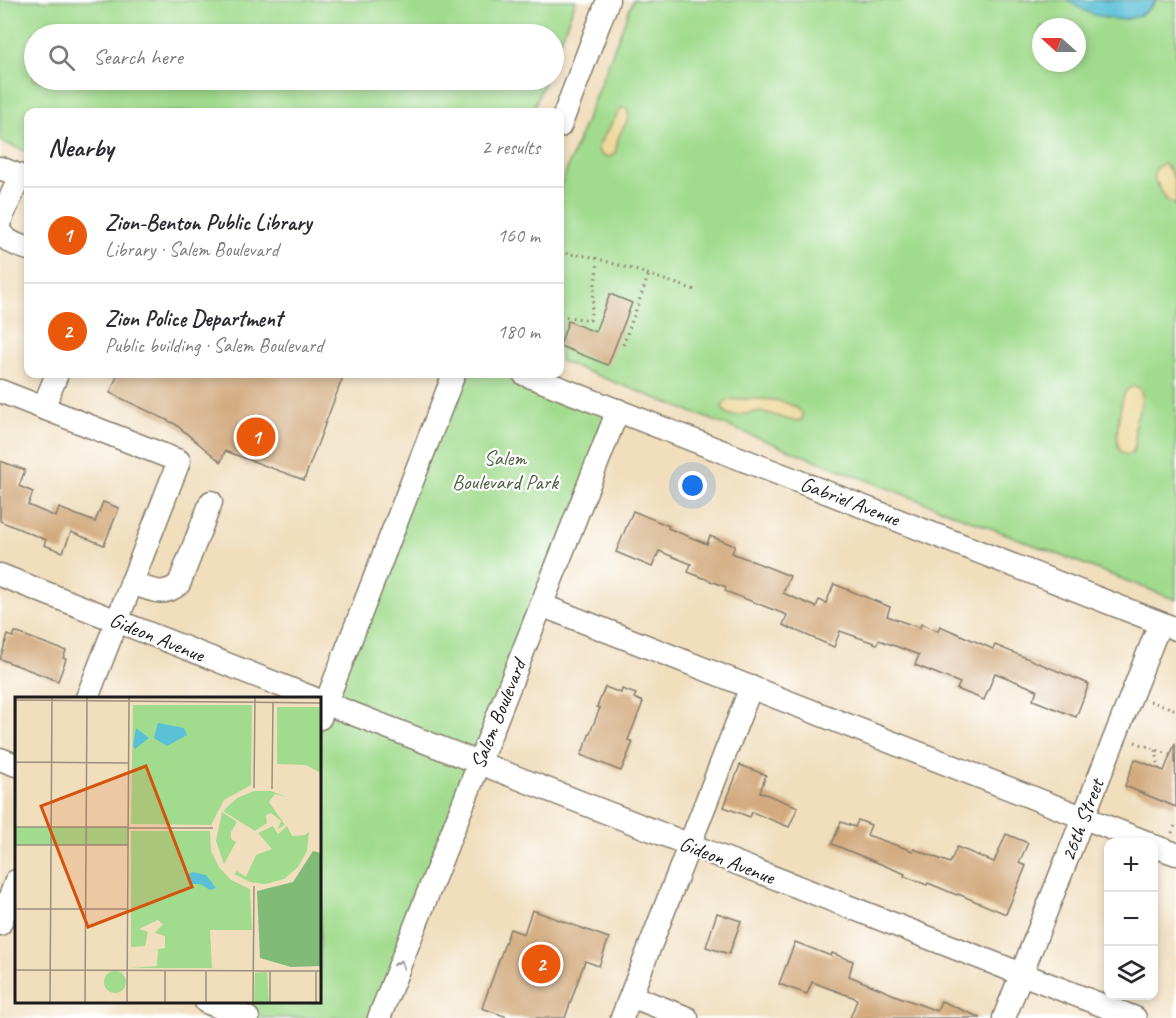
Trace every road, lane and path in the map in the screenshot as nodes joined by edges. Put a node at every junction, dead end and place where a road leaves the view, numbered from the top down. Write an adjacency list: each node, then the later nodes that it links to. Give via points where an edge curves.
1 (608, 0): 2 (street)
2 (564, 116)
3 (16, 174): 4 (street)
4 (0, 221)
5 (0, 231): 6 (street, via 3,237)
6 (24, 247)
7 (564, 253): 8 (path)
8 (598, 261): 9 (path); 11 (path, via 590,320)
9 (649, 274): 10 (path); 12 (path)
10 (695, 290)
11 (564, 317)
12 (623, 345)
13 (55, 378): 17 (street)
14 (452, 378): 28 (street)
15 (534, 378): 18 (street, Gabriel Avenue)
16 (0, 391): 17 (street)
17 (43, 408): 21 (street, via 179,461)
18 (618, 410): 22 (street, Salem Boulevard); 24 (street, Gabriel Avenue)
19 (211, 502): 21 (street, via 179,584 169,592 161,592)
20 (0, 575): 23 (street, Gideon Avenue)
21 (131, 584): 23 (street)
22 (541, 605): 25 (street); 36 (street, Salem Boulevard)
23 (117, 621): 26 (street); 27 (street, Gideon Avenue)
24 (1168, 626): 39 (street, 26th Street)
25 (751, 687): 39 (street); 41 (street)
26 (88, 697)
27 (300, 697)
28 (321, 700)
29 (1149, 700): 31 (path)
30 (321, 706): 36 (street, Gideon Avenue)
31 (1176, 710)
32 (1133, 741): 33 (path)
33 (1156, 750): 34 (path); 38 (path)
34 (1170, 755)
35 (0, 759): 37 (street)
36 (479, 764): 41 (street, Gideon Avenue); 50 (street, Salem Boulevard, one-way to 36)
37 (15, 765)
38 (1160, 769)
39 (1083, 818): 40 (street); 46 (street, 26th Street)
40 (1133, 838)
41 (689, 845): 46 (street, Gideon Avenue); 47 (street)
42 (1158, 847): 43 (street)
43 (1176, 854)
44 (15, 884): 45 (street)
45 (4, 923)
46 (1022, 974): 53 (street, 26th Street); 54 (street, Gideon Avenue)
47 (631, 996): 51 (street); 52 (street)
48 (207, 1006): 49 (street)
49 (248, 1018)
50 (379, 1018)
51 (622, 1018)
52 (687, 1018)
53 (1004, 1018)
54 (1135, 1018)

